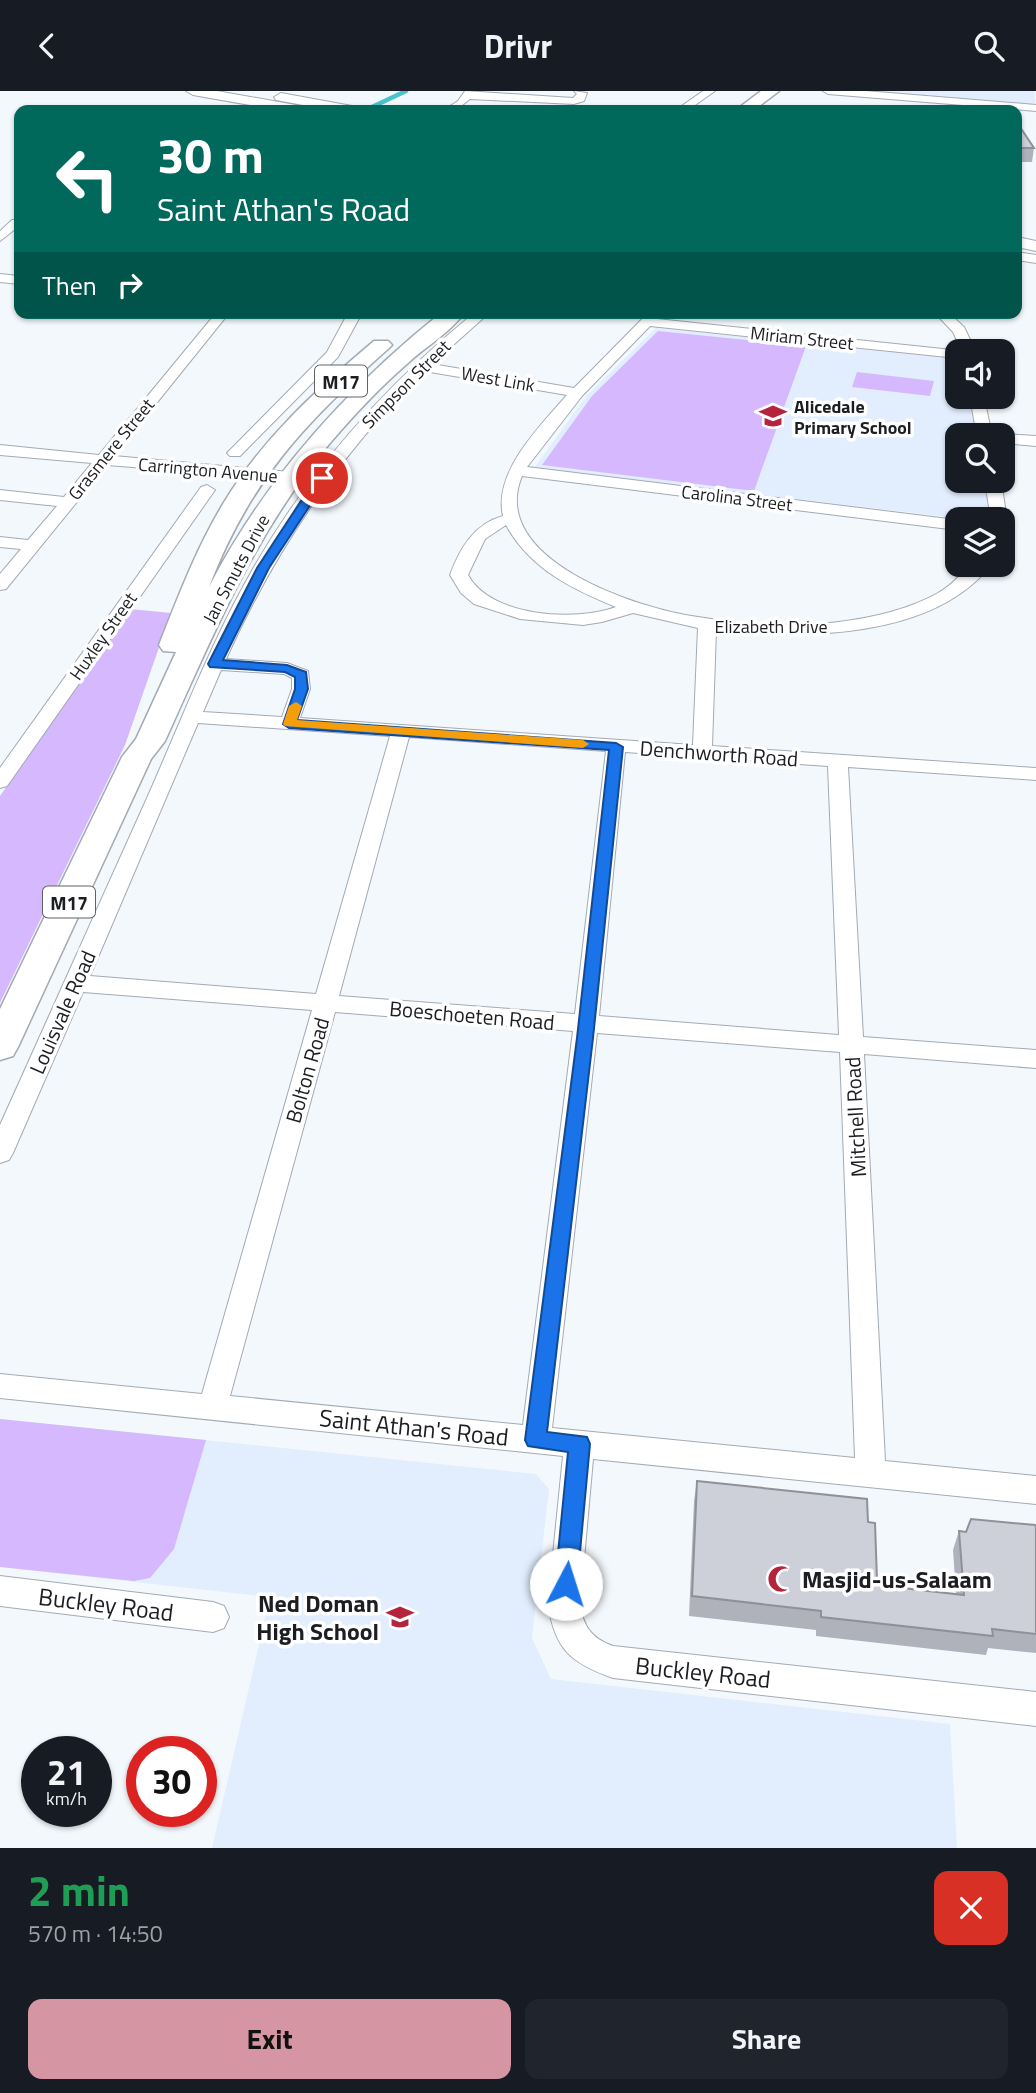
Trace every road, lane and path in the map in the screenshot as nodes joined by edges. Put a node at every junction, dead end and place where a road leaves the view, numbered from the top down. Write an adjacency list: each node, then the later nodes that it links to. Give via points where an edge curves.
1 (193, 91): 9 (main road)
2 (245, 91): 10 (main road)
3 (579, 91): 7 (street, via 580,99 574,101)
4 (772, 91): 8 (main road)
5 (828, 91): 12 (street)
6 (702, 93): 11 (street)
7 (469, 94)
8 (740, 100)
9 (273, 105)
10 (323, 105)
11 (687, 105)
12 (999, 105)
13 (14, 226): 14 (street)
14 (0, 237)
15 (218, 319): 31 (street, Grasmere Street)
16 (352, 319): 30 (street, via 333,354)
17 (447, 319): 34 (main road, Jan Smuts Drive / M17, via 373,384)
18 (476, 319): 25 (street, Simpson Street)
19 (650, 319): 26 (street)
20 (660, 319): 24 (street, Miriam Street)
21 (947, 319): 23 (street)
22 (400, 330): 33 (main road, Jan Smuts Drive / M17, via 314,408)
23 (963, 339)
24 (945, 353)
25 (421, 366): 26 (street, West Link); 46 (street, Simpson Street, via 371,417 313,490 263,568)
26 (574, 392): 32 (street)
27 (1015, 440): 28 (street)
28 (1036, 441)
29 (0, 450): 31 (street, Carrington Avenue)
30 (235, 453)
31 (102, 460): 33 (street, Carrington Avenue); 37 (street, Grasmere Street)
32 (517, 471): 38 (street, via 508,500); 39 (street, Carolina Street)
33 (255, 474): 34 (street, Carrington Avenue); 52 (main road, Jan Smuts Drive / M17, via 200,572 136,739)
34 (290, 477): 52 (main road, Jan Smuts Drive / M17, via 230,573 150,741)
35 (207, 490): 55 (street, Huxley Street)
36 (0, 495): 37 (street)
37 (68, 502): 41 (street, Grasmere Street)
38 (512, 518): 44 (street, Elizabeth Drive, via 523,541 550,567); 44 (street, Elizabeth Drive, via 482,531 459,575 485,602 506,612 565,618 596,618)
39 (945, 524)
40 (0, 542): 41 (street)
41 (32, 545): 43 (street, Grasmere Street)
42 (974, 577): 45 (street, Elizabeth Drive, via 913,610 883,618 802,629)
43 (0, 585)
44 (629, 608): 45 (street, Elizabeth Drive)
45 (707, 626): 51 (street)
46 (215, 664): 47 (street, Simpson Street); 48 (street, via 287,669 301,675)
47 (193, 717): 48 (street, Denchworth Road); 56 (street, Louisvale Road)
48 (289, 724): 49 (street, Denchworth Road)
49 (401, 732): 50 (street, Denchworth Road); 57 (street, Bolton Road)
50 (616, 747): 51 (street, Denchworth Road); 58 (street)
51 (702, 753): 53 (street, Denchworth Road)
52 (137, 757): 60 (main road, Jan Smuts Drive / M17)
53 (838, 761): 54 (street, Denchworth Road); 59 (street, Mitchell Road)
54 (1036, 774)
55 (0, 782)
56 (75, 983): 57 (street, Boeschoeten Road); 62 (street, Louisvale Road)
57 (325, 1003): 58 (street, Boeschoeten Road); 64 (street, Bolton Road)
58 (586, 1025): 59 (street, Boeschoeten Road); 65 (street)
59 (852, 1044): 61 (street, Boeschoeten Road); 67 (street, Mitchell Road)
60 (0, 1047)
61 (1036, 1059)
62 (0, 1153)
63 (0, 1386): 64 (street, Saint Athan's Road)
64 (213, 1407): 65 (street, Saint Athan's Road)
65 (536, 1440): 66 (street, Saint Athan's Road)
66 (579, 1444): 67 (street, Saint Athan's Road); 71 (street, Buckley Road, via 564,1604 569,1630 582,1649 613,1662)
67 (871, 1473): 68 (street, Saint Athan's Road)
68 (1036, 1490)
69 (0, 1591): 70 (street, Buckley Road)
70 (213, 1617)
71 (1036, 1709)

